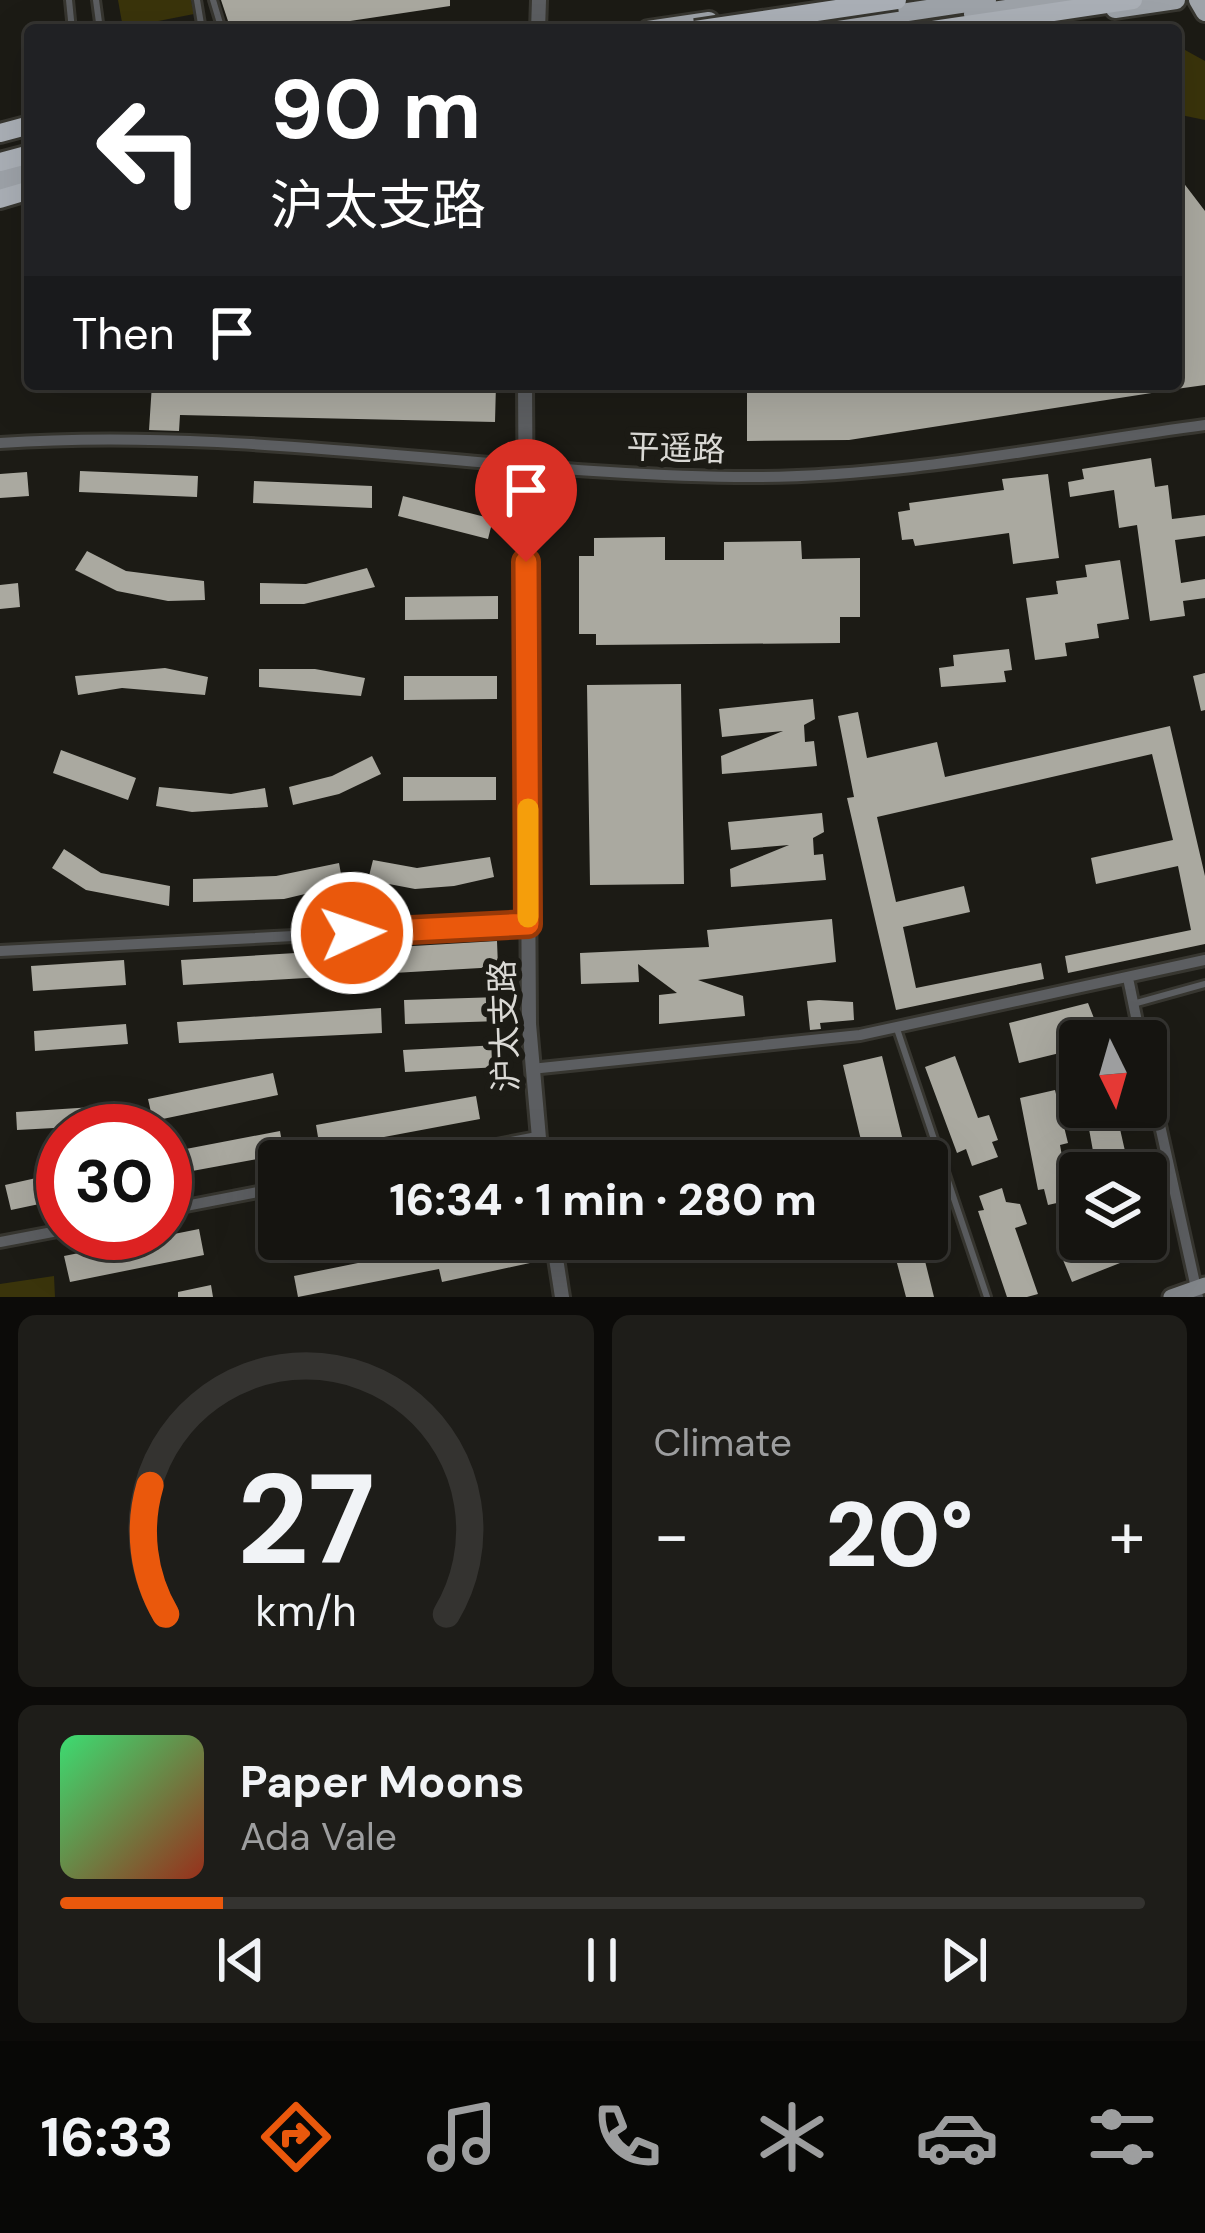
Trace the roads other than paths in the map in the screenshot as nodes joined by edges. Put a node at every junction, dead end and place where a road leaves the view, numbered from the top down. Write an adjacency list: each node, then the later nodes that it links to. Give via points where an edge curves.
1 (850, 0): 8 (main road)
2 (897, 0): 11 (highway, bridge)
3 (987, 0): 13 (main road)
4 (1065, 0): 14 (main road)
5 (1133, 0): 15 (highway)
6 (1176, 0): 16 (main road)
7 (1198, 0): 9 (main road)
8 (830, 3): 10 (main road); 12 (main road)
9 (1205, 12)
10 (688, 24)
11 (735, 24)
12 (796, 24)
13 (826, 24)
14 (907, 24)
15 (973, 24)
16 (1014, 24)
17 (525, 390): 20 (street, 沪太支路)
18 (1205, 424): 20 (street, 平遥路, via 785,477)
19 (0, 443): 20 (street, 平遥路, via 106,441)
20 (525, 466): 21 (street, 沪太支路)
21 (528, 924): 22 (street); 29 (street, 沪太支路)
22 (0, 951)
23 (1205, 960): 24 (street)
24 (1128, 978): 26 (street); 28 (street)
25 (1205, 984): 26 (lane)
26 (1133, 1004): 27 (street)
27 (1137, 1020)
28 (897, 1029): 29 (street); 41 (lane)
29 (531, 1070): 31 (street, 沪太支路)
30 (1161, 1128): 39 (street)
31 (537, 1137): 32 (street); 33 (street, 沪太支路)
32 (522, 1140)
33 (538, 1140)
34 (258, 1192): 35 (street)
35 (192, 1205)
36 (36, 1235): 37 (street)
37 (0, 1242)
38 (556, 1260): 40 (street)
39 (1199, 1290): 42 (main road)
40 (562, 1297)
41 (987, 1297)
42 (1171, 1297)

